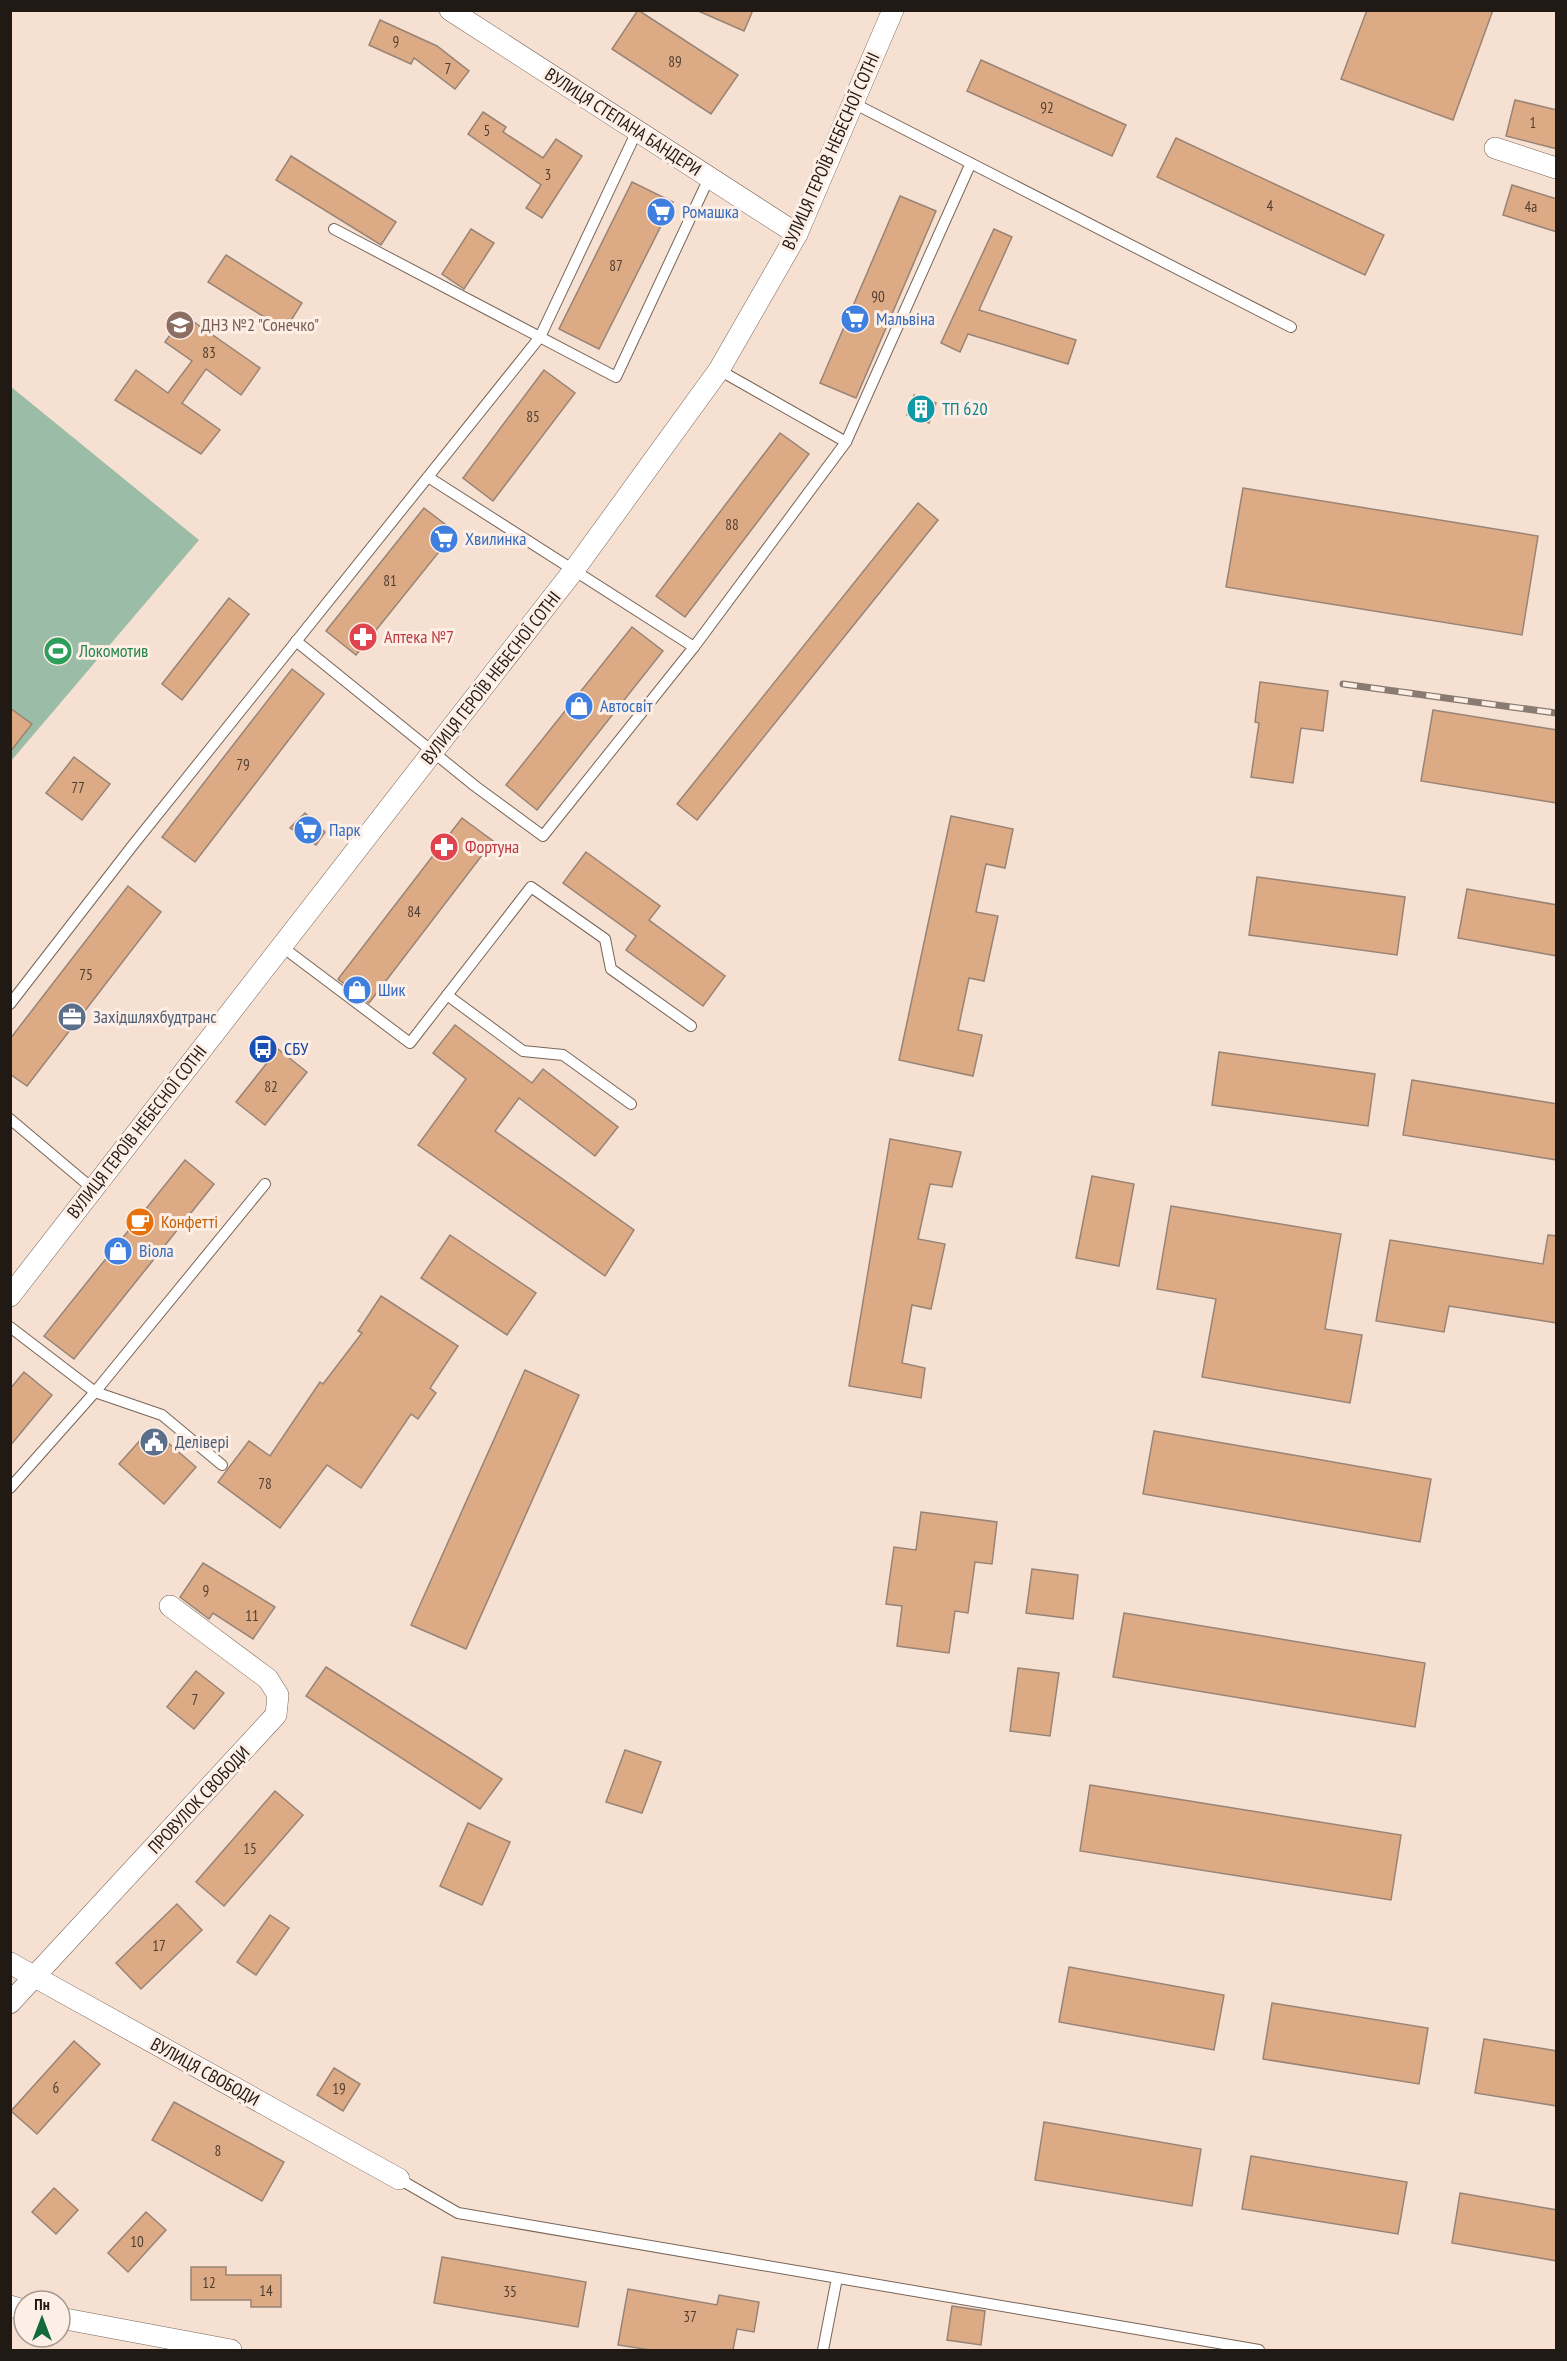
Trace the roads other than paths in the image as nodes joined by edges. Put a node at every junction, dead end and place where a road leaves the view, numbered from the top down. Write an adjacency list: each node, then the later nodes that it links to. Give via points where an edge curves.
1 (450, 10): 4 (street, ВУЛИЦЯ СТЕПАНА БАНДЕРИ)
2 (893, 10): 3 (street, ВУЛИЦЯ ГЕРОЇВ НЕБЕСНОЇ СОТНІ)
3 (853, 103): 6 (lane); 10 (street, ВУЛИЦЯ ГЕРОЇВ НЕБЕСНОЇ СОТНІ)
4 (638, 131): 8 (street, ВУЛИЦЯ СТЕПАНА БАНДЕРИ); 12 (lane)
5 (1495, 148): 7 (street)
6 (970, 165): 11 (lane); 14 (lane)
7 (1557, 168)
8 (709, 178): 10 (street, ВУЛИЦЯ СТЕПАНА БАНДЕРИ); 12 (lane, via 616,377)
9 (334, 229): 12 (lane)
10 (797, 234): 13 (street, ВУЛИЦЯ ГЕРОЇВ НЕБЕСНОЇ СОТНІ)
11 (1291, 327)
12 (540, 337): 15 (lane)
13 (719, 370): 14 (lane); 16 (street, ВУЛИЦЯ ГЕРОЇВ НЕБЕСНОЇ СОТНІ)
14 (846, 442): 18 (lane)
15 (428, 477): 16 (lane); 17 (lane)
16 (574, 570): 18 (lane); 19 (street, ВУЛИЦЯ ГЕРОЇВ НЕБЕСНОЇ СОТНІ)
17 (296, 641): 19 (lane); 22 (lane)
18 (694, 647): 19 (lane, via 543,836)
19 (434, 752): 20 (street, ВУЛИЦЯ ГЕРОЇВ НЕБЕСНОЇ СОТНІ)
20 (281, 946): 21 (lane, via 410,1043); 27 (street, ВУЛИЦЯ ГЕРОЇВ НЕБЕСНОЇ СОТНІ)
21 (447, 995): 23 (lane, via 531,887 605,939 611,969); 24 (lane, via 523,1051 563,1055)
22 (10, 1004)
23 (691, 1026)
24 (631, 1104)
25 (10, 1119): 27 (lane)
26 (265, 1184): 30 (lane)
27 (93, 1189): 28 (street, ВУЛИЦЯ ГЕРОЇВ НЕБЕСНОЇ СОТНІ)
28 (10, 1296)
29 (10, 1327): 30 (lane)
30 (95, 1392): 31 (lane, via 162,1414); 32 (lane)
31 (222, 1465)
32 (10, 1488)
33 (170, 1606): 35 (street, ПРОВУЛОК СВОБОДИ, via 268,1679 278,1695 276,1714)
34 (10, 1963): 35 (street, ВУЛИЦЯ СВОБОДИ)
35 (34, 1977): 36 (street, ПРОВУЛОК СВОБОДИ); 37 (street, ВУЛИЦЯ СВОБОДИ)
36 (10, 2003)
37 (399, 2179): 38 (lane, via 458,2213)
38 (837, 2278): 41 (lane); 42 (lane)
39 (72, 2320): 40 (street)
40 (231, 2350)
41 (823, 2350)
42 (1259, 2350)

